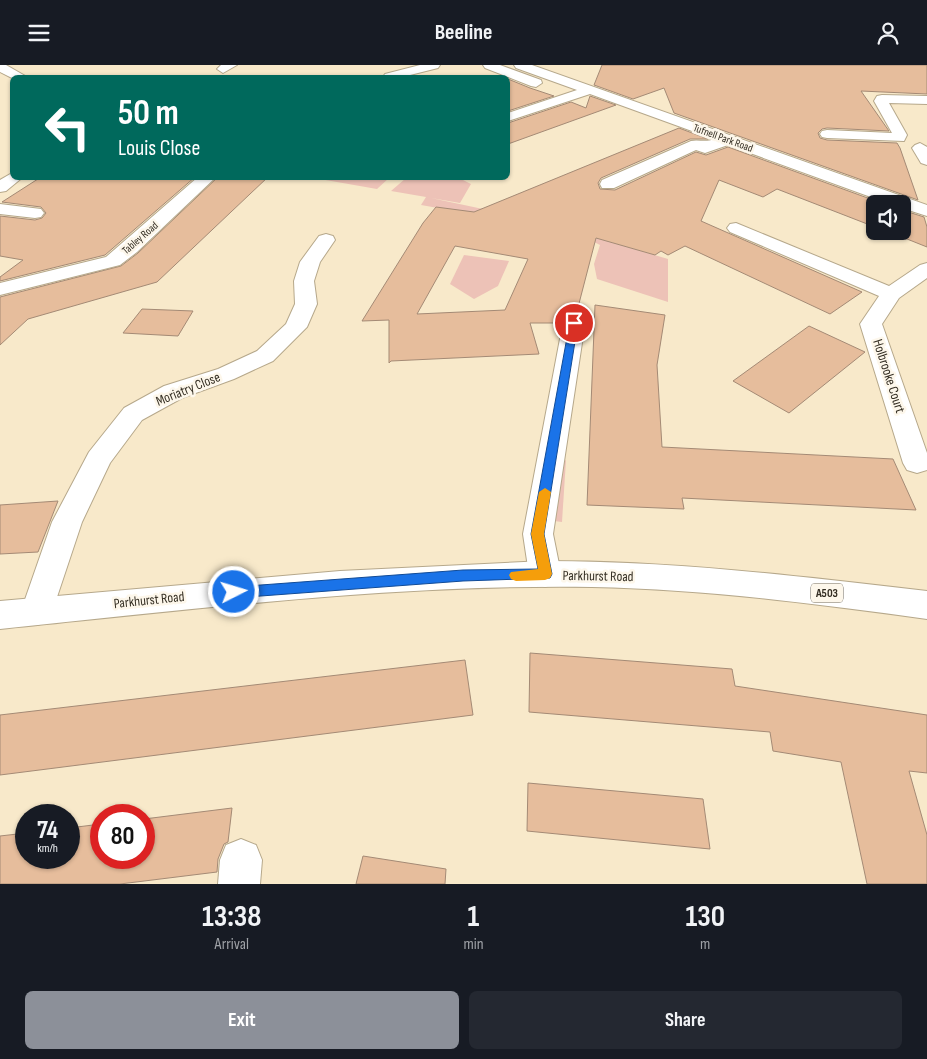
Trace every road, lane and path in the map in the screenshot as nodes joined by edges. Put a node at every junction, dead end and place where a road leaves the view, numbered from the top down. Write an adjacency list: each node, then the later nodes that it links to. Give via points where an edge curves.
1 (405, 65): 7 (main road)
2 (434, 65): 8 (main road)
3 (489, 65): 10 (main road)
4 (520, 65): 9 (main road, Tufnell Park Road)
5 (2, 69): 6 (main road)
6 (16, 75)
7 (387, 75)
8 (396, 75)
9 (590, 90): 10 (main road); 16 (main road, Tufnell Park Road)
10 (572, 96): 12 (main road); 13 (main road)
11 (927, 100): 14 (main road, via 882,99 899,138)
12 (510, 116)
13 (650, 126)
14 (827, 134)
15 (675, 136): 17 (main road)
16 (727, 139): 17 (main road, via 705,148); 23 (main road, Tufnell Park Road)
17 (696, 144): 20 (main road)
18 (10, 180): 21 (main road)
19 (205, 180): 28 (main road, Tabley Road, via 113,261)
20 (608, 185)
21 (0, 187)
22 (0, 209): 24 (main road)
23 (927, 211)
24 (35, 213)
25 (736, 229): 29 (main road)
26 (326, 240): 34 (main road, Moriatry Close, via 310,262 304,281 306,303 296,327 266,356 173,392 133,414 99,459 67,522)
27 (927, 269): 29 (main road, Holbrooke Court)
28 (0, 289)
29 (891, 293): 31 (main road, Holbrooke Court, via 871,323)
30 (574, 323): 32 (main road, via 538,534)
31 (917, 463)
32 (545, 574): 33 (main road, Parkhurst Road / A503, via 727,581); 34 (main road, Parkhurst Road / A503, via 342,584)
33 (927, 605)
34 (37, 611): 35 (main road, Parkhurst Road / A503)
35 (0, 615)

